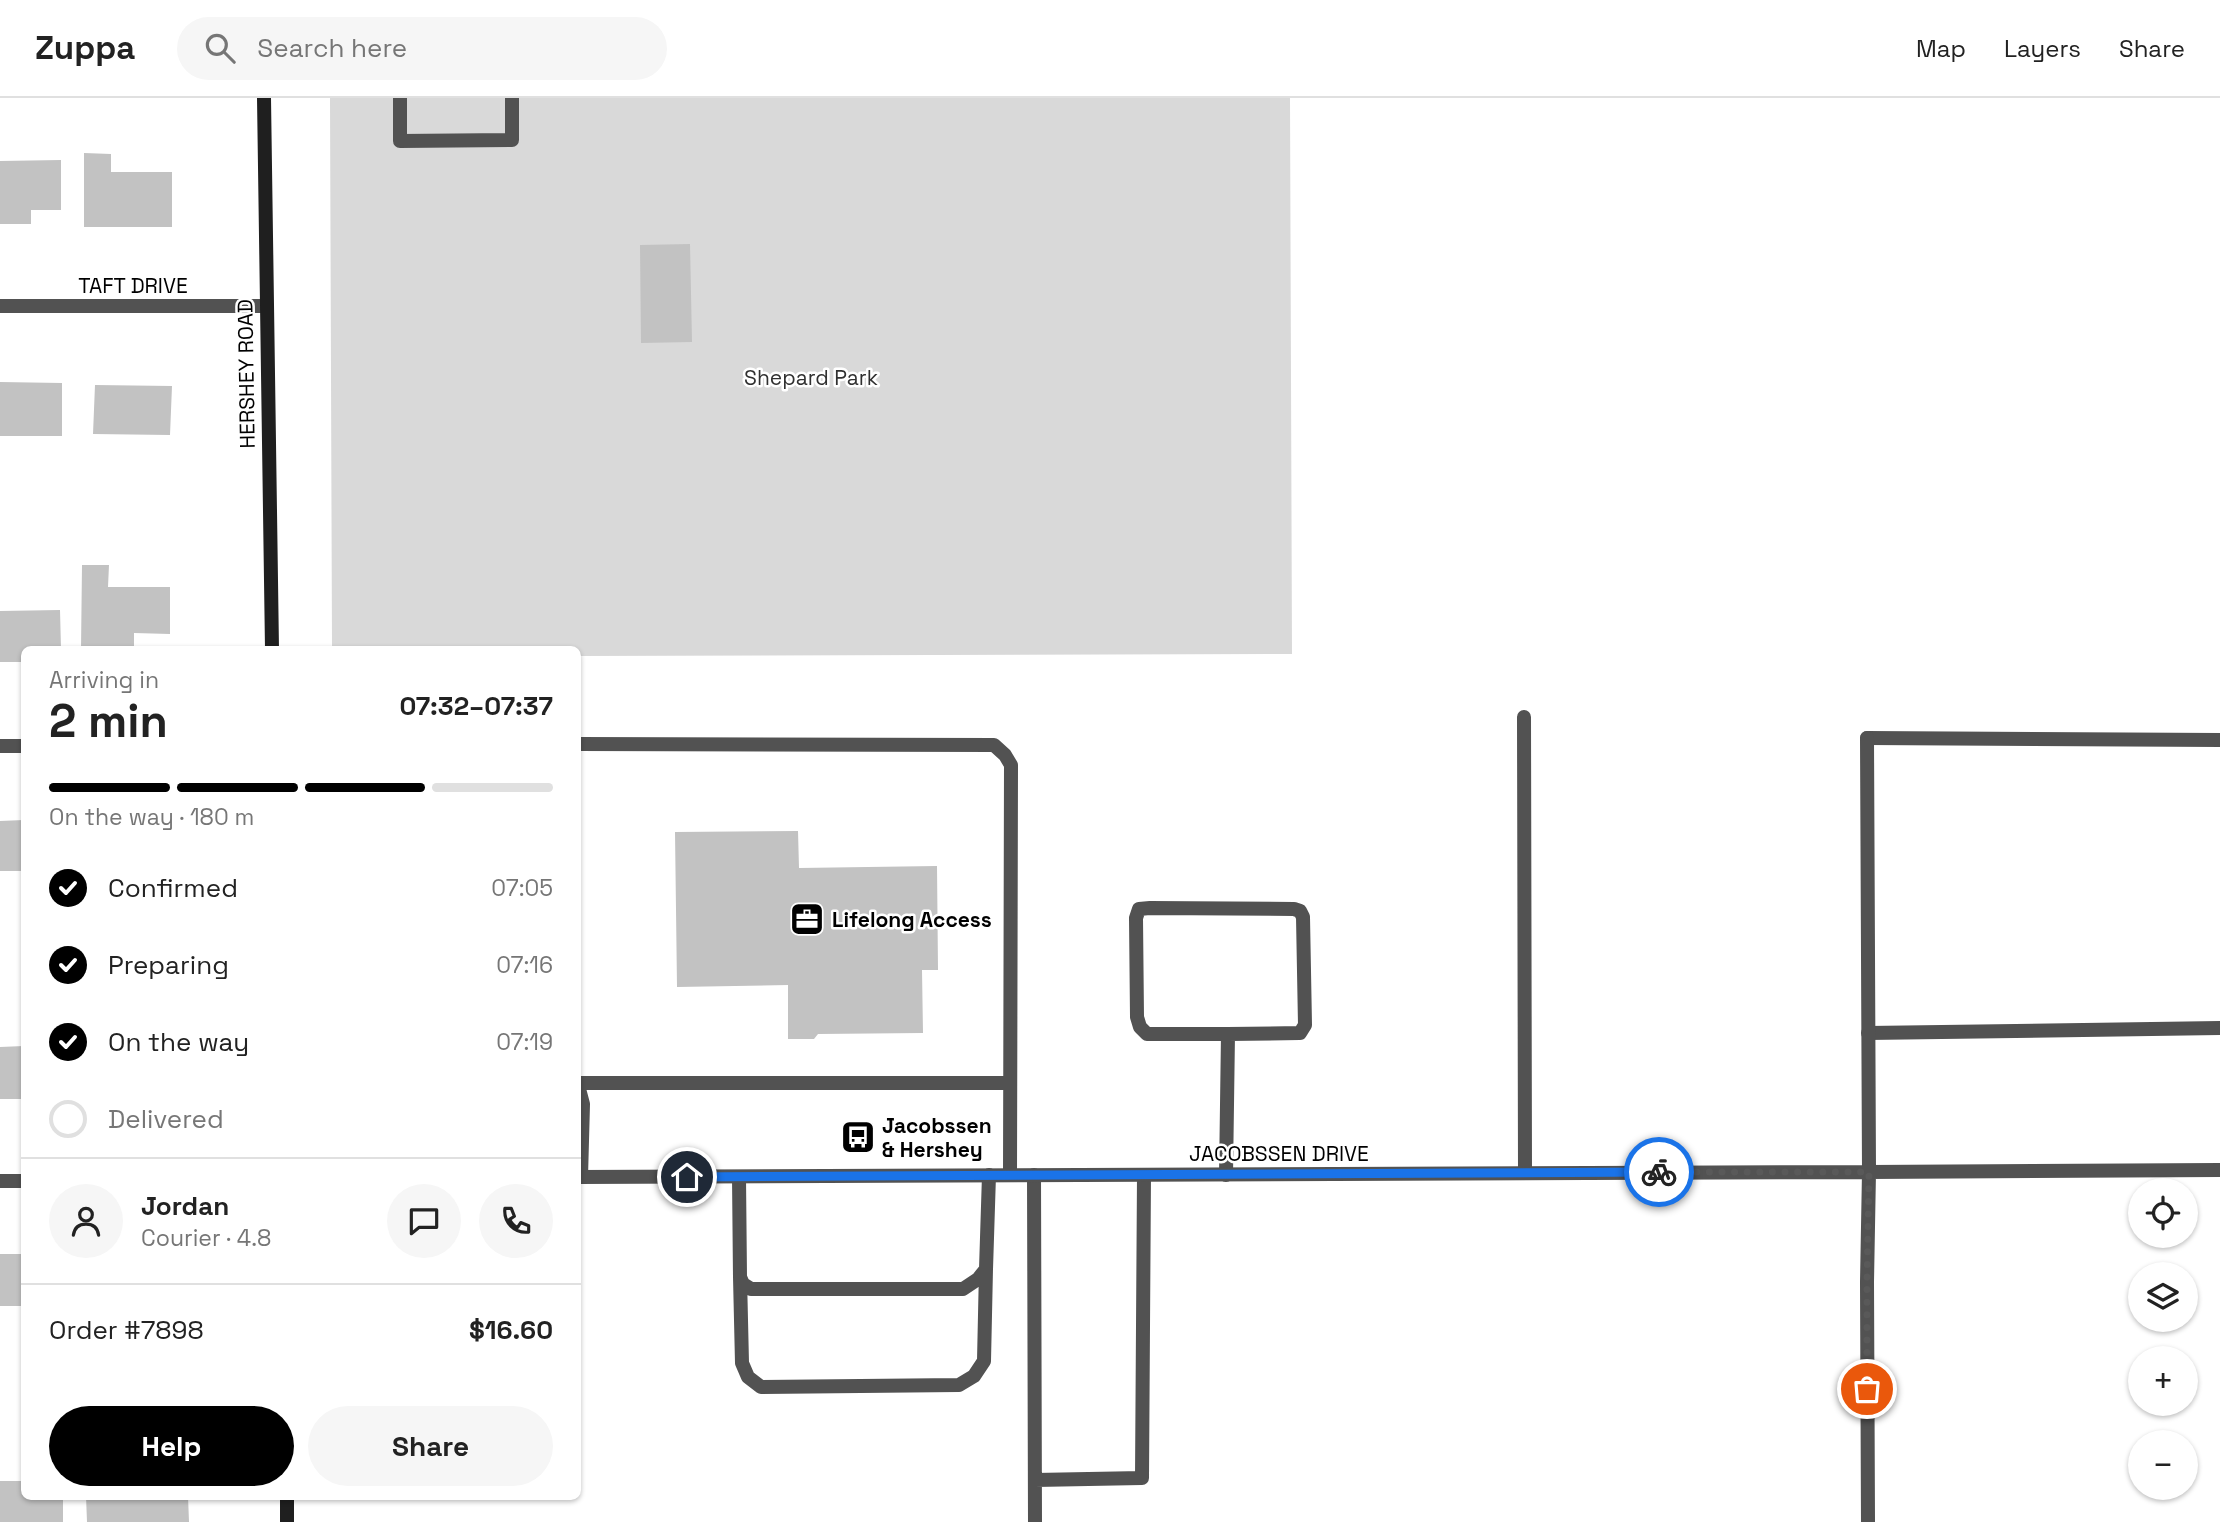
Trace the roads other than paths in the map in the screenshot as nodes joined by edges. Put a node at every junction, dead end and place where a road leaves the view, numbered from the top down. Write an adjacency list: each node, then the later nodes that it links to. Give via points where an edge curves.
1 (264, 98): 5 (main road, HERSHEY ROAD)
2 (400, 98): 3 (street, via 400,141 512,140)
3 (512, 98)
4 (0, 306): 5 (street, TAFT DRIVE)
5 (266, 306): 6 (main road, HERSHEY ROAD)
6 (272, 646)
7 (1524, 717): 21 (street)
8 (2220, 740): 13 (street, via 1867,738)
9 (581, 744): 15 (street, via 994,745 1011,765)
10 (0, 746): 11 (street)
11 (21, 746)
12 (2220, 1028): 13 (street)
13 (1868, 1032): 20 (street)
14 (1228, 1034): 14 (street, via 1147,1034 1140,1027 1139,909 1300,911 1305,1025 1300,1032); 26 (street)
15 (1010, 1083): 16 (street); 23 (street)
16 (581, 1084)
17 (581, 1096): 18 (street)
18 (581, 1140)
19 (2220, 1170): 20 (street, JACOBSSEN DRIVE)
20 (1869, 1172): 21 (street, JACOBSSEN DRIVE); 37 (street)
21 (1525, 1173): 26 (street, JACOBSSEN DRIVE)
22 (989, 1175): 23 (street, JACOBSSEN DRIVE); 28 (street, JACOBSSEN DRIVE); 31 (street)
23 (1010, 1175): 24 (street, JACOBSSEN DRIVE)
24 (1034, 1175): 25 (street, JACOBSSEN DRIVE); 33 (street)
25 (1144, 1175): 26 (street, JACOBSSEN DRIVE); 33 (street, via 1142,1478)
26 (1226, 1175)
27 (581, 1177): 28 (street, JACOBSSEN DRIVE)
28 (739, 1177): 32 (street)
29 (0, 1181): 30 (street)
30 (21, 1181)
31 (986, 1269): 32 (street, via 964,1289 751,1289); 32 (street, via 984,1361 974,1376 959,1385 761,1387 748,1377 742,1363)
32 (740, 1277)
33 (1035, 1480): 36 (street)
34 (287, 1500): 35 (main road)
35 (287, 1522)
36 (1035, 1522)
37 (1868, 1522)

